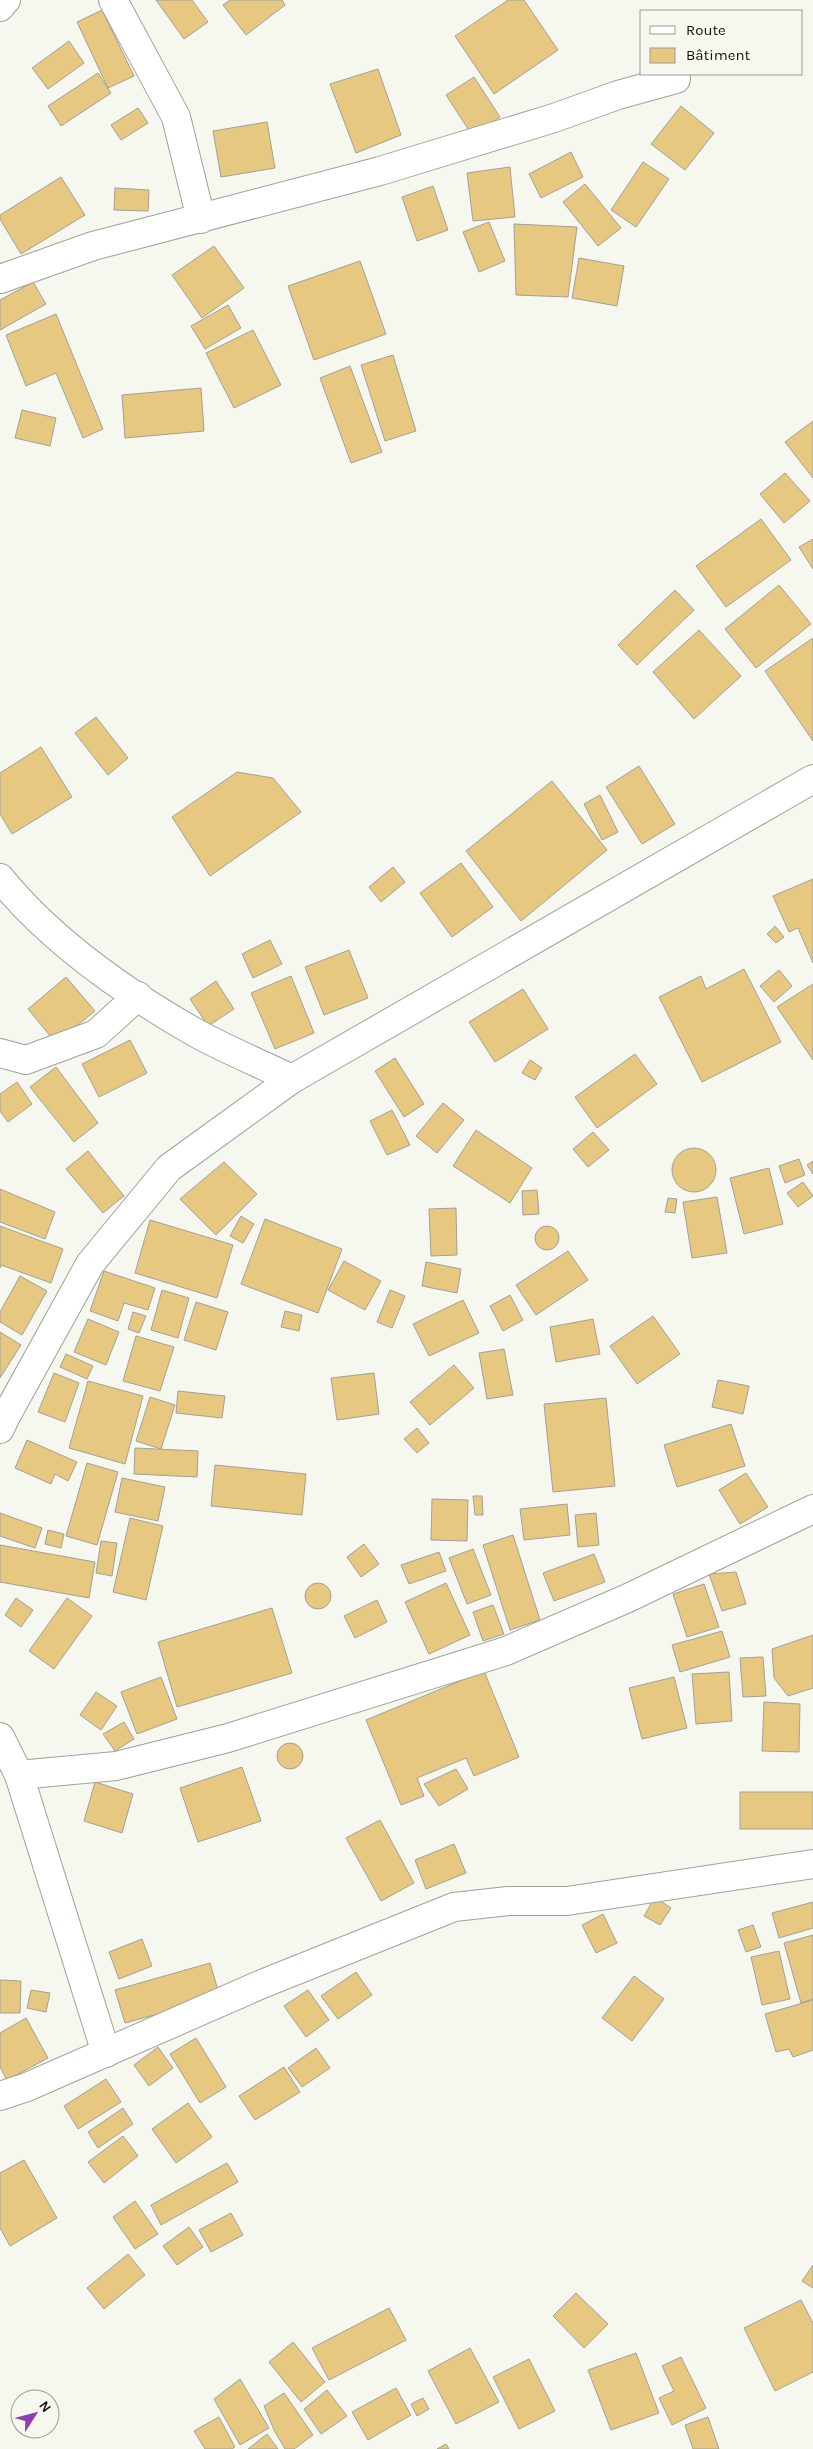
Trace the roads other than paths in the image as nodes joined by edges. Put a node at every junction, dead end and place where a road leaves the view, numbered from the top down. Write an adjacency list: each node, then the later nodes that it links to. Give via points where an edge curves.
1 (6, 0): 3 (street)
2 (113, 0): 5 (street, via 176,117)
3 (0, 7)
4 (676, 79): 5 (street, via 380,171)
5 (201, 219): 6 (street, via 93,246)
6 (0, 279)
7 (813, 779): 11 (street)
8 (0, 878): 9 (street, via 31,913 89,963)
9 (138, 996): 10 (street, via 96,1034 26,1060); 11 (street, via 197,1033)
10 (0, 1053)
11 (292, 1079): 12 (street, via 169,1168 90,1264)
12 (0, 1430)
13 (813, 1508): 15 (street, via 628,1598 497,1654 219,1740 116,1766)
14 (0, 1737): 15 (street)
15 (19, 1775): 17 (street)
16 (813, 1864): 17 (street, via 567,1901 508,1901 454,1907 262,1984)
17 (106, 2053): 18 (street)
18 (0, 2096)

